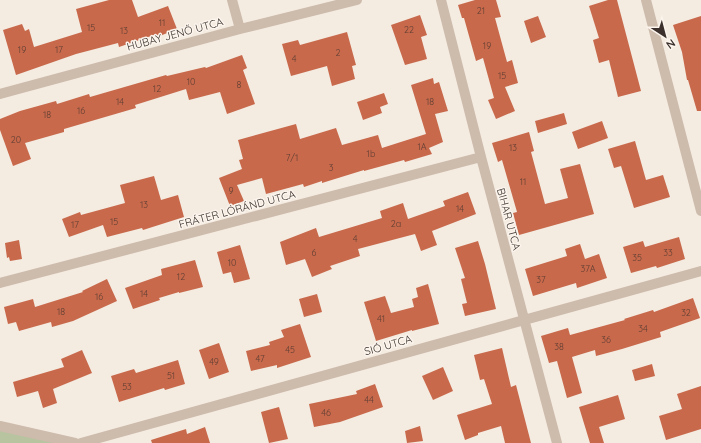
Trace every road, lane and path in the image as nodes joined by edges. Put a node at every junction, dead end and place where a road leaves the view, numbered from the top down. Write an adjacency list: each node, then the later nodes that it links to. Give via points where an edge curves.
1 (232, 0): 5 (street)
2 (357, 0): 5 (street, HUBAY JENŐ UTCA)
3 (441, 0): 7 (street, BIHAR UTCA)
4 (646, 0): 8 (street)
5 (240, 29): 6 (street, HUBAY JENŐ UTCA)
6 (0, 94)
7 (481, 157): 10 (street, FRÁTER LÓRÁND UTCA); 11 (street, BIHAR UTCA)
8 (701, 211)
9 (701, 271): 11 (street, SIÓ UTCA)
10 (0, 283)
11 (524, 320): 15 (street, SIÓ UTCA); 16 (street, BIHAR UTCA)
12 (0, 426): 13 (street)
13 (60, 441): 14 (street)
14 (75, 443)
15 (81, 443)
16 (557, 443)

